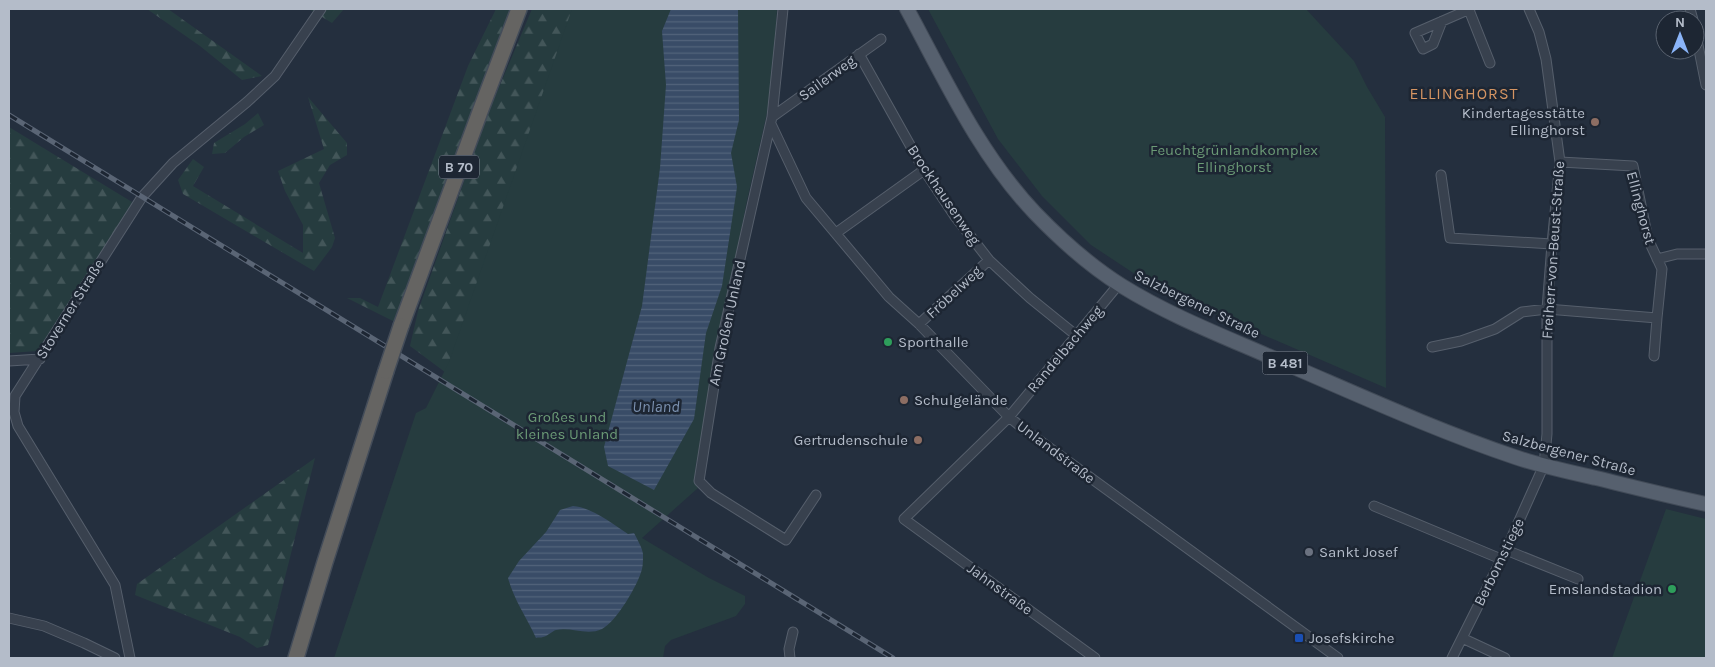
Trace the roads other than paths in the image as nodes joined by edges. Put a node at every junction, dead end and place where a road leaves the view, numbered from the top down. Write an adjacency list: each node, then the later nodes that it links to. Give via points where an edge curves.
1 (322, 9): 29 (street, Stoverner Straße, via 276,76 173,163 142,197)
2 (519, 9): 45 (highway, B 70, bridge, via 386,371)
3 (783, 9): 13 (street, Am Großen Unland)
4 (907, 9): 22 (main road, Salzbergener Straße / B 481, via 974,133 1010,185 1035,214 1086,261)
5 (1470, 9): 7 (street); 11 (street)
6 (1529, 9): 14 (street, Freiherr-von-Beust-Straße, via 1546,59)
7 (1442, 21)
8 (881, 39): 9 (street, Sailerweg)
9 (860, 54): 13 (street, Sailerweg); 15 (street, Brockhausenweg)
10 (1701, 60): 12 (street)
11 (1490, 62)
12 (1706, 84)
13 (772, 120): 17 (street, Unlandstraße, via 806,198); 33 (street, Am Großen Unland, via 720,348 699,481 711,493 786,540)
14 (1560, 162): 18 (street, Freiherr-von-Beust-Straße); 20 (street, Ellinghorst, via 1633,166 1648,239)
15 (924, 170): 17 (street); 21 (street, Brockhausenweg, via 954,216)
16 (1441, 175): 18 (street, via 1450,238)
17 (836, 234): 25 (street, Unlandstraße, via 889,297)
18 (1552, 244): 23 (street, Freiherr-von-Beust-Straße)
19 (1706, 254): 20 (street, Ellinghorst)
20 (1657, 258): 24 (street, Ellinghorst, via 1662,269)
21 (989, 260): 25 (street, Fröbelweg); 26 (street, Brockhausenweg)
22 (1119, 284): 26 (street, Randelbachweg); 32 (main road, Salzbergener Straße / B 481, via 1185,319 1410,417)
23 (1547, 309): 24 (street); 27 (street, via 1522,312 1494,329); 32 (street, Freiherr-von-Beust-Straße)
24 (1657, 318): 28 (street, Ellinghorst)
25 (919, 324): 31 (street, Unlandstraße)
26 (1077, 336): 31 (street, Randelbachweg)
27 (1432, 348)
28 (1654, 356)
29 (40, 358): 30 (street); 44 (street, Stoverner Straße, via 15,396 14,412 18,426 115,585)
30 (9, 360)
31 (1009, 417): 36 (street, Randelbachweg); 48 (street, Unlandstraße)
32 (1544, 465): 34 (main road, Salzbergener Straße / B 481); 37 (street, Berbomstiege)
33 (816, 496)
34 (1706, 504)
35 (1374, 506): 38 (street)
36 (904, 519): 47 (street, Jahnstraße)
37 (1506, 550): 38 (street, Berbomstiege); 39 (street)
38 (1501, 559): 42 (street, Berbomstiege)
39 (1578, 579)
40 (9, 618): 43 (street, via 44,626)
41 (793, 632): 46 (street)
42 (1462, 638): 49 (street, Berbomstiege); 50 (street)
43 (116, 658)
44 (130, 658)
45 (296, 658)
46 (790, 658)
47 (1095, 658)
48 (1338, 658)
49 (1452, 658)
50 (1505, 658)

